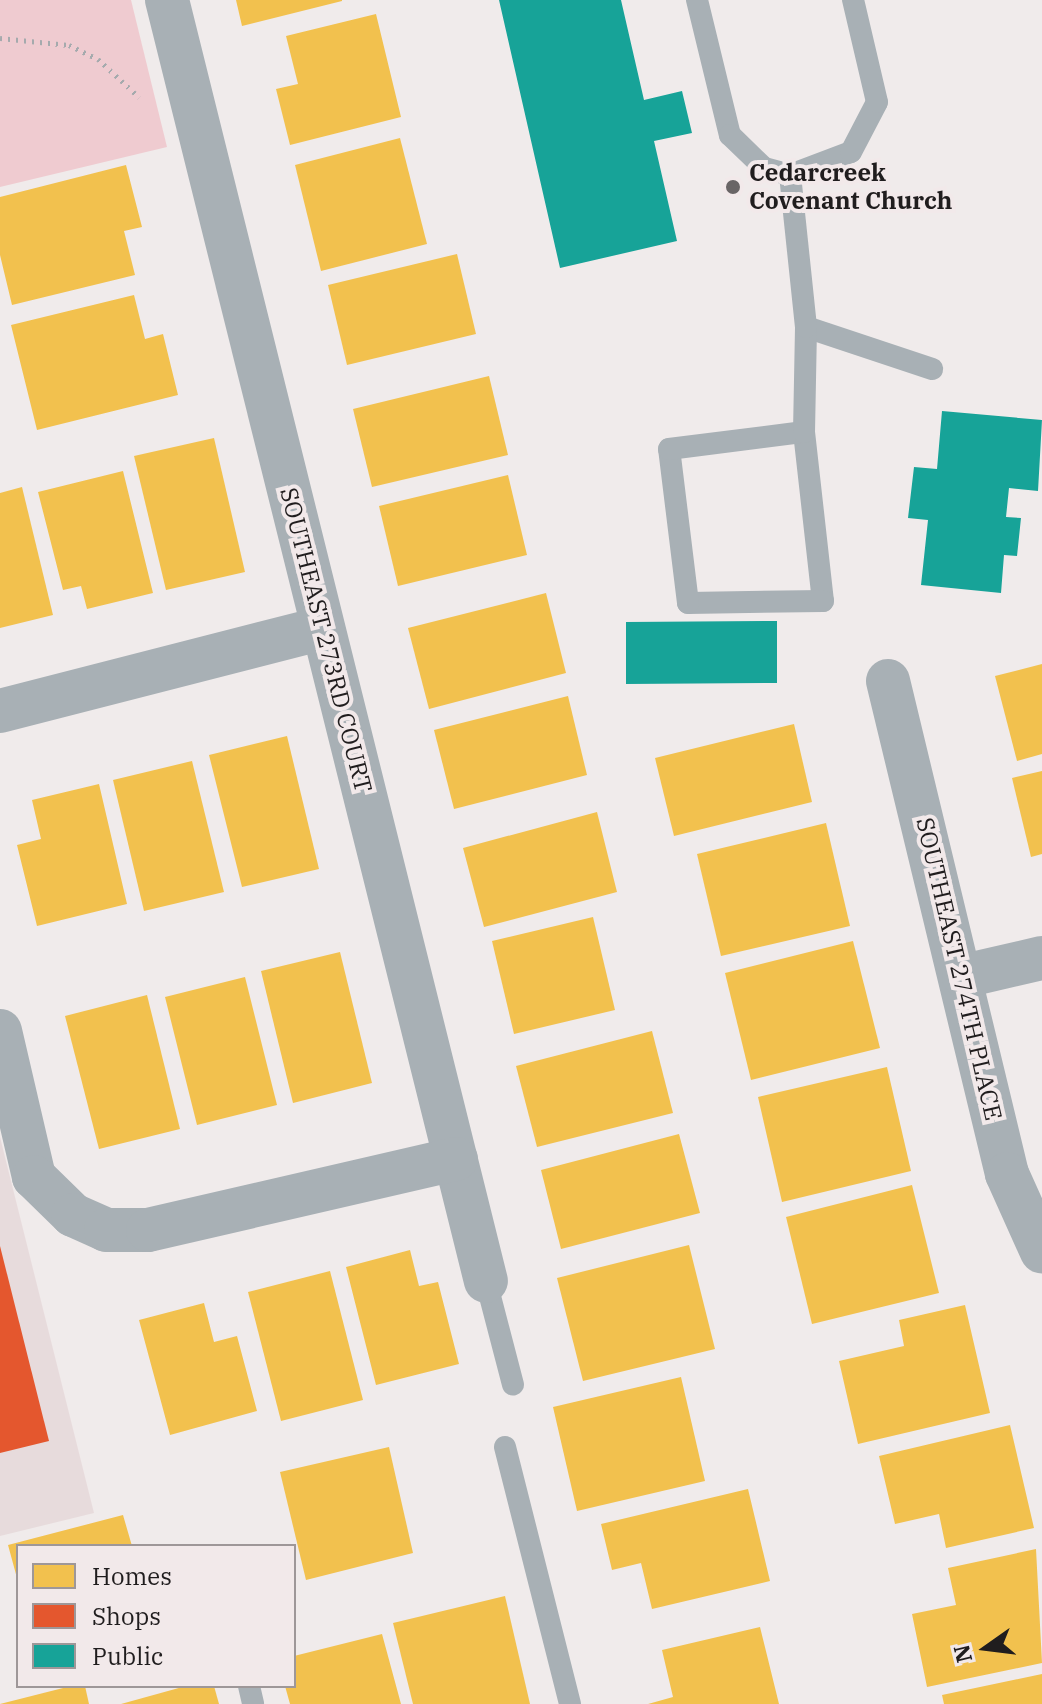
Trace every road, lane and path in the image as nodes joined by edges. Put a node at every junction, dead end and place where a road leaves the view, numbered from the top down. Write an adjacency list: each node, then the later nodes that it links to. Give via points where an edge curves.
1 (167, 0): 5 (street, SOUTHEAST 273RD COURT)
2 (697, 0): 6 (lane, via 730,135 764,168)
3 (853, 0): 6 (lane, via 877,102 851,152)
4 (0, 38): 5 (path, via 69,45 98,59 138,97)
5 (189, 89): 10 (street, SOUTHEAST 273RD COURT)
6 (790, 175): 7 (lane)
7 (806, 327): 8 (lane); 9 (lane)
8 (932, 369)
9 (804, 432): 9 (lane, via 669,449 688,603 823,601)
10 (323, 628): 12 (street); 16 (street, SOUTHEAST 273RD COURT)
11 (888, 681): 14 (street, SOUTHEAST 274TH PLACE)
12 (0, 711)
13 (1042, 958): 14 (street)
14 (964, 976): 17 (street, SOUTHEAST 274TH PLACE, via 1007,1174)
15 (0, 1031): 16 (street, via 34,1177 73,1215 106,1230 148,1230)
16 (456, 1159): 18 (street, SOUTHEAST 273RD COURT)
17 (1042, 1252)
18 (486, 1281): 19 (lane)
19 (513, 1385)
20 (505, 1447): 21 (lane)
21 (570, 1704)

